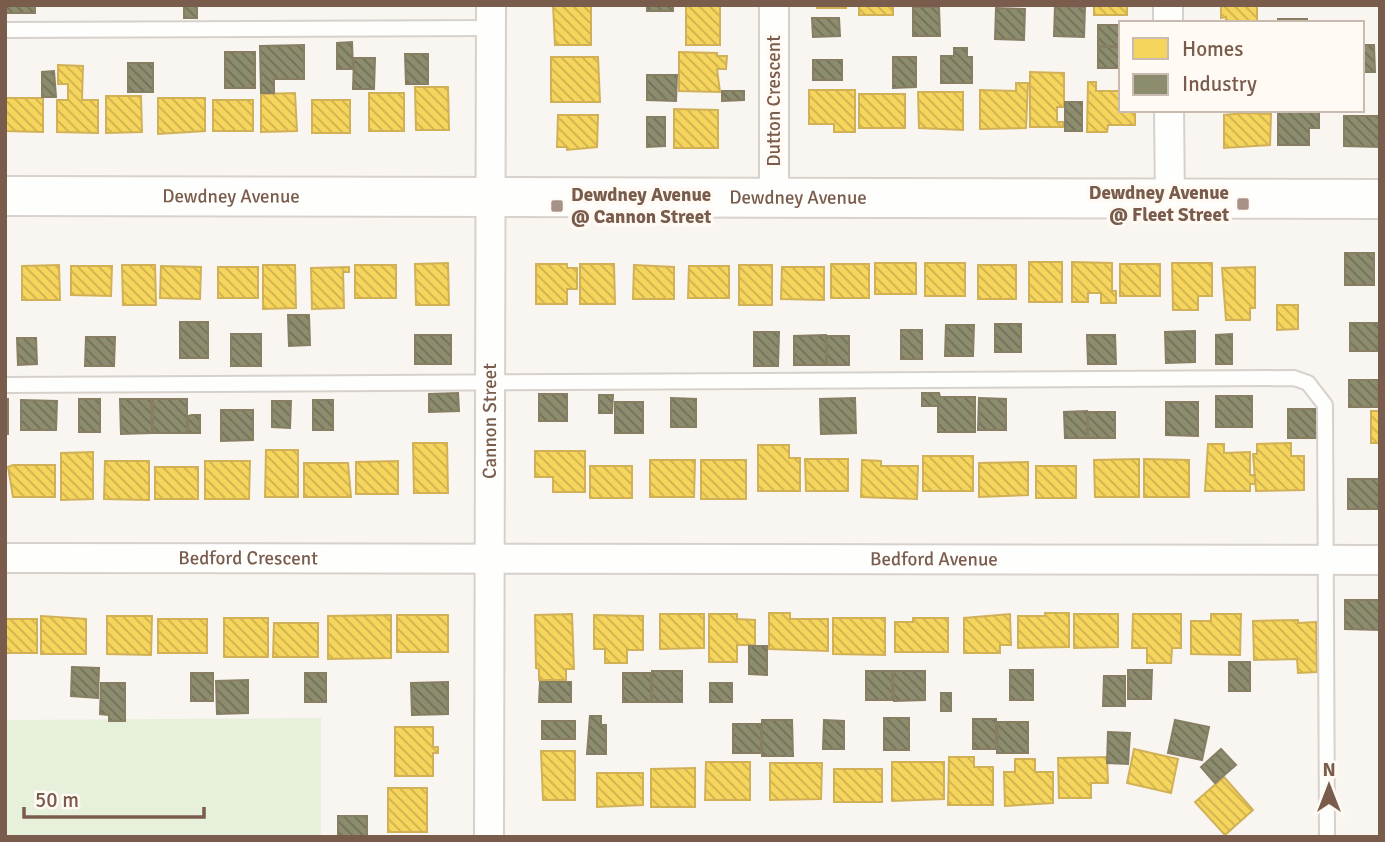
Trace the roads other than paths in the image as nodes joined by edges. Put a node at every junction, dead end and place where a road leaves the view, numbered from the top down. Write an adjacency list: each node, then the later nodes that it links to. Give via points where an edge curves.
1 (774, 5): 7 (street, Dutton Crescent)
2 (491, 17): 3 (lane); 6 (street, Cannon Street)
3 (5, 30)
4 (1169, 112): 8 (street)
5 (5, 196): 6 (street, Dewdney Avenue)
6 (489, 197): 7 (street, Dewdney Avenue); 10 (street, Cannon Street)
7 (774, 198): 8 (street, Dewdney Avenue)
8 (1170, 199): 9 (street, Dewdney Avenue)
9 (1380, 199)
10 (489, 383): 11 (lane); 13 (street, Cannon Street); 14 (lane, via 1294,379 1308,383 1325,405)
11 (5, 385)
12 (5, 558): 13 (street, Bedford Crescent)
13 (490, 558): 14 (street, Bedford Avenue); 16 (street, Cannon Street)
14 (1327, 560): 15 (street, Bedford Avenue); 17 (lane)
15 (1380, 560)
16 (489, 837)
17 (1327, 837)

